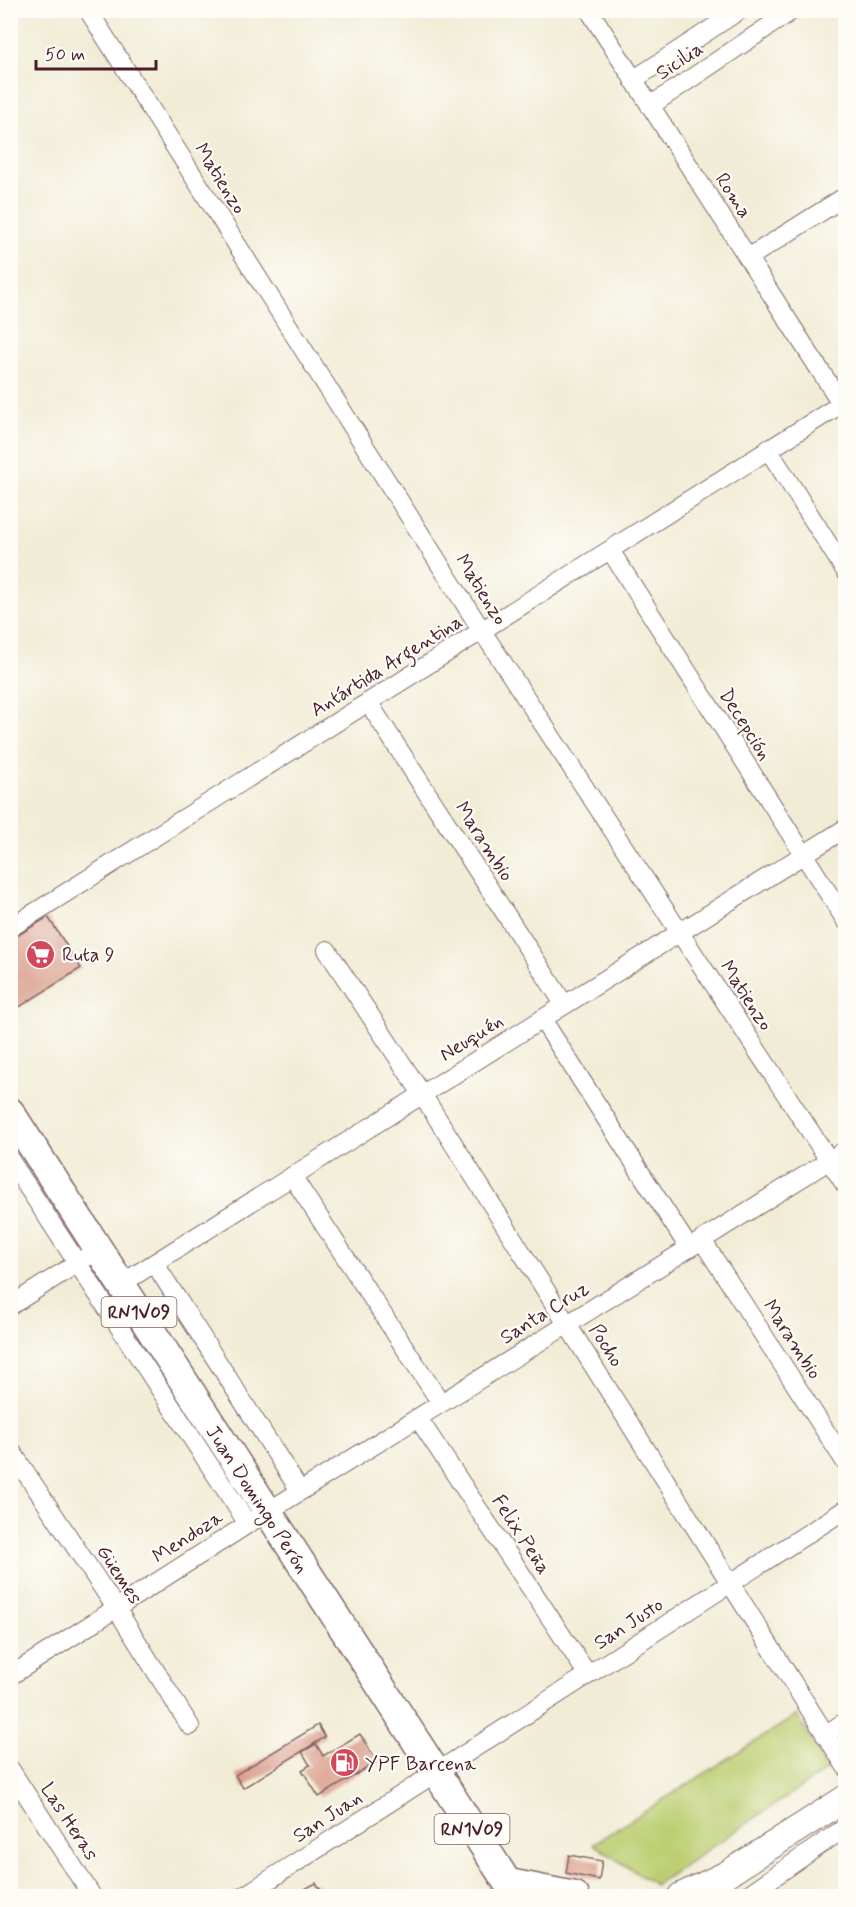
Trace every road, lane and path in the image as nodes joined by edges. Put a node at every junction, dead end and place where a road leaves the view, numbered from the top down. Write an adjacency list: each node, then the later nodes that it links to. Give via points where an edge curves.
1 (88, 10): 13 (street, Matienzo)
2 (589, 10): 5 (street, Roma)
3 (740, 10): 5 (street, Sicilia)
4 (793, 10): 6 (street, Sicilia)
5 (633, 80): 6 (street, Roma)
6 (650, 106): 8 (street, Roma)
7 (846, 196): 8 (street)
8 (748, 258): 9 (street, Roma)
9 (843, 402): 10 (street, Antártida Argentina)
10 (768, 449): 11 (street, Antártida Argentina); 12 (street)
11 (610, 550): 13 (street, Antártida Argentina); 16 (street, Decepción)
12 (846, 572)
13 (482, 631): 14 (street, Antártida Argentina); 19 (street, Matienzo)
14 (368, 702): 18 (street, Antártida Argentina); 21 (street, Marambio)
15 (846, 828): 16 (street, Neuquén)
16 (803, 855): 17 (street, Decepción); 19 (street, Neuquén)
17 (846, 921)
18 (10, 928)
19 (679, 932): 21 (street, Neuquén); 27 (street, Matienzo)
20 (327, 950): 23 (street, Pocho)
21 (564, 1004): 22 (street, Neuquén)
22 (542, 1018): 23 (street, Neuquén); 30 (street, Marambio)
23 (422, 1094): 28 (street, Neuquén); 35 (street, Pocho)
24 (10, 1112): 31 (main road, Juan Domingo Perón / RN1V09)
25 (846, 1150): 27 (street, Santa Cruz)
26 (10, 1160): 31 (street, Juan Domingo Perón)
27 (829, 1161): 29 (street, Matienzo); 30 (street, Santa Cruz)
28 (292, 1176): 32 (street, Neuquén); 36 (street)
29 (846, 1186)
30 (696, 1244): 35 (street, Santa Cruz); 39 (street, Marambio)
31 (89, 1256): 33 (main road, Juan Domingo Perón / RN1V09); 34 (street); 42 (street, Juan Domingo Perón)
32 (155, 1264): 33 (street, Neuquén); 40 (street)
33 (121, 1284): 42 (main road, Juan Domingo Perón / RN1V09)
34 (10, 1306)
35 (567, 1324): 36 (street, Santa Cruz); 43 (street, Pocho)
36 (441, 1403): 37 (street, Santa Cruz)
37 (418, 1418): 40 (street, Santa Cruz); 46 (street, Felix Peña)
38 (10, 1449): 44 (street, Güemes)
39 (846, 1463)
40 (300, 1491): 42 (street, Santa Cruz)
41 (846, 1509): 43 (street, San Justo)
42 (258, 1518): 44 (street, Mendoza); 52 (main road, Juan Domingo Perón / RN1V09)
43 (730, 1584): 46 (street, San Justo); 49 (street, Pocho)
44 (116, 1608): 45 (street, Mendoza); 48 (street, Güemes)
45 (10, 1676)
46 (588, 1676): 52 (street, San Justo)
47 (846, 1721): 49 (street)
48 (190, 1726)
49 (825, 1735): 50 (street, Pocho)
50 (846, 1767)
51 (10, 1769): 57 (street, Las Heras)
52 (435, 1774): 56 (main road, Juan Domingo Perón / RN1V09); 58 (street, San Juan)
53 (846, 1798): 55 (main road)
54 (846, 1827): 62 (street)
55 (728, 1874): 60 (main road); 61 (main road); 62 (street)
56 (512, 1890): 59 (main road, Juan Domingo Perón / RN1V09)
57 (92, 1896)
58 (244, 1896)
59 (575, 1896)
60 (681, 1896)
61 (706, 1896)
62 (744, 1896)

